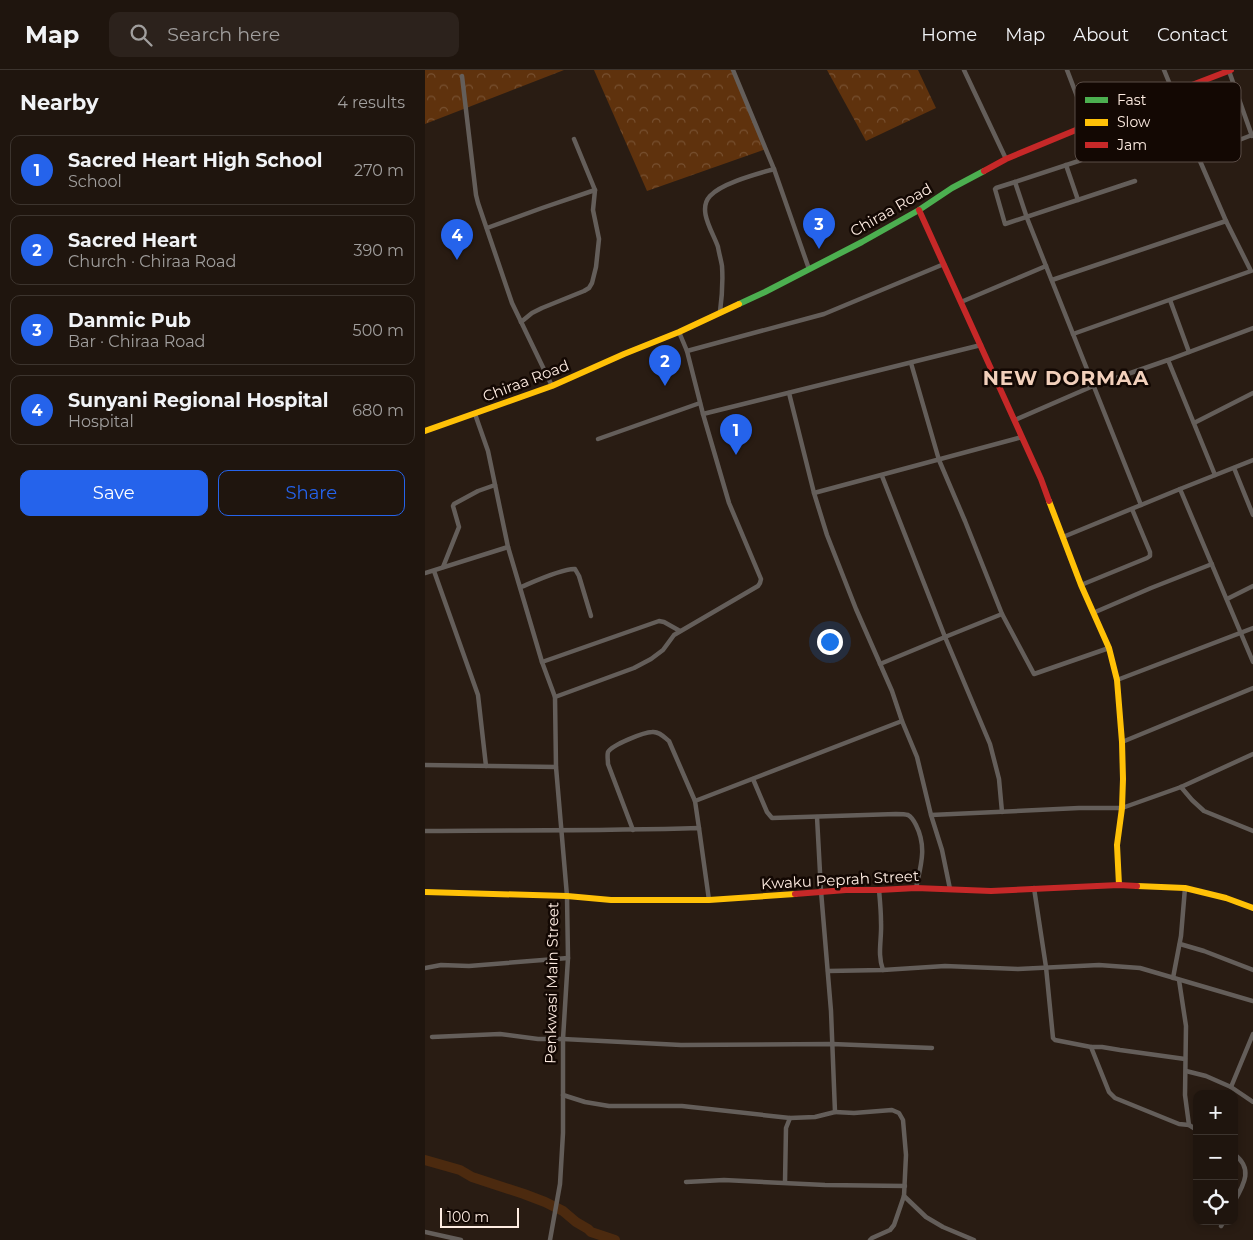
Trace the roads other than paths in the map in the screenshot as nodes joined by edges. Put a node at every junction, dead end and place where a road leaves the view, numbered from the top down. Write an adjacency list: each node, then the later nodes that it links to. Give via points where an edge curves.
1 (733, 70): 20 (street)
2 (964, 70): 16 (street)
3 (1067, 70): 10 (street)
4 (1164, 70): 7 (street)
5 (1230, 70): 8 (main road, Chiraa Road); 9 (street)
6 (462, 76): 28 (street, via 476,195)
7 (1169, 82)
8 (1199, 82)
9 (1234, 82)
10 (1075, 91)
11 (1241, 102): 13 (street)
12 (1075, 130): 16 (main road, Chiraa Road)
13 (1253, 136): 15 (street)
14 (574, 139): 23 (street)
15 (1241, 140)
16 (1006, 159): 25 (main road, Chiraa Road)
17 (1075, 162): 19 (street)
18 (1201, 162): 27 (street)
19 (1066, 165): 22 (street); 24 (street)
20 (774, 169): 31 (street); 36 (street, via 722,187 706,202 706,217 722,266)
21 (1135, 181): 24 (street)
22 (1015, 182): 26 (street); 26 (street, via 995,190 1004,223)
23 (595, 190): 28 (street); 37 (street, via 593,210 599,239 592,284 536,311)
24 (1078, 200): 26 (street)
25 (919, 210): 29 (main road); 31 (main road, Chiraa Road)
26 (1027, 218): 30 (street)
27 (1226, 220): 32 (street); 33 (street)
28 (487, 228): 37 (street)
29 (944, 264): 35 (main road); 42 (street, via 824,314)
30 (1046, 266): 33 (street); 35 (street)
31 (809, 269): 36 (main road, Chiraa Road)
32 (1252, 271): 34 (street)
33 (1052, 280): 40 (street)
34 (1170, 300): 40 (street); 43 (street)
35 (961, 302): 41 (main road)
36 (719, 314): 39 (main road, Chiraa Road)
37 (521, 322): 46 (street)
38 (1253, 328): 43 (street)
39 (679, 332): 42 (street); 46 (main road, Chiraa Road)
40 (1073, 334): 47 (street)
41 (981, 345): 45 (street); 53 (main road)
42 (687, 351): 50 (street)
43 (1189, 352): 44 (street)
44 (1168, 360): 47 (street); 54 (street)
45 (911, 363): 48 (street); 58 (street)
46 (552, 386): 51 (main road, Chiraa Road)
47 (1093, 386): 53 (street); 66 (street)
48 (789, 393): 52 (street); 65 (street)
49 (1253, 394): 54 (street)
50 (700, 403): 52 (street); 57 (street)
51 (475, 414): 55 (main road, Chiraa Road); 63 (street, Penkwasi Main Street)
52 (703, 414): 83 (street, via 729,503 761,583)
53 (1015, 420): 56 (main road)
54 (1194, 423): 61 (street)
55 (425, 430)
56 (1022, 437): 58 (street); 69 (main road)
57 (598, 439)
58 (939, 460): 62 (street); 80 (street)
59 (1253, 460): 60 (street)
60 (1234, 468): 61 (street); 68 (street)
61 (1215, 475): 64 (street)
62 (882, 476): 65 (street); 85 (street)
63 (495, 485): 70 (street, Penkwasi Main Street); 72 (street, via 454,504 459,527)
64 (1180, 489): 66 (street); 71 (street)
65 (814, 493): 89 (street, via 827,536)
66 (1141, 505): 67 (street)
67 (1132, 509): 69 (street); 75 (street, via 1150,556)
68 (1253, 515)
69 (1063, 537): 75 (main road)
70 (509, 547): 72 (street); 77 (street, Penkwasi Main Street)
71 (1212, 564): 78 (street); 79 (street)
72 (443, 568): 73 (street)
73 (433, 570): 74 (street); 97 (street, via 478,694)
74 (425, 573)
75 (1081, 585): 79 (main road)
76 (1253, 586): 78 (street)
77 (521, 587): 81 (street, via 575,569); 87 (street, Penkwasi Main Street)
78 (1227, 599): 84 (street)
79 (1093, 613): 86 (main road)
80 (1001, 614): 85 (street); 86 (street, via 1034,674)
81 (591, 616)
82 (1253, 628): 84 (street)
83 (680, 631): 87 (street, via 659,621); 92 (street, via 673,635 663,650 634,668)
84 (1241, 632): 88 (street); 90 (street)
85 (945, 637): 89 (street); 103 (street, via 990,744)
86 (1109, 648): 90 (main road)
87 (542, 662): 92 (street, Penkwasi Main Street)
88 (1253, 662)
89 (880, 664): 93 (street)
90 (1117, 680): 94 (main road)
91 (1253, 688): 94 (street)
92 (555, 697): 98 (street, Penkwasi Main Street)
93 (902, 721): 99 (street); 104 (street, via 917,757)
94 (1122, 742): 102 (main road)
95 (1253, 754): 100 (street)
96 (425, 765): 97 (street)
97 (486, 766): 98 (street)
98 (556, 767): 107 (street, Penkwasi Main Street)
99 (753, 779): 101 (street); 105 (street, via 772,818)
100 (1181, 787): 102 (street); 110 (street, via 1204,811)
101 (695, 801): 106 (street); 108 (street, via 669,741 661,734 652,732 624,742 612,748 607,756)
102 (1122, 808): 103 (street); 111 (main road, via 1117,845)
103 (1003, 812): 104 (street)
104 (931, 815): 116 (street)
105 (817, 817): 112 (street, via 896,814 912,817 923,845); 117 (street)
106 (699, 828): 108 (street); 120 (street)
107 (561, 830): 108 (street); 109 (street); 119 (street, Penkwasi Main Street)
108 (633, 830)
109 (425, 831)
110 (1253, 831)
111 (1119, 885): 113 (main road, Kwaku Peprah Street); 114 (main road, Kwaku Peprah Street)
112 (916, 888): 115 (main road, Kwaku Peprah Street); 116 (main road, Kwaku Peprah Street)
113 (1034, 888): 116 (main road, Kwaku Peprah Street); 124 (street)
114 (1185, 888): 121 (main road, Kwaku Peprah Street); 122 (street)
115 (879, 890): 117 (main road, Kwaku Peprah Street); 126 (street, via 879,950)
116 (951, 890)
117 (821, 891): 120 (main road, Kwaku Peprah Street); 128 (street)
118 (425, 892): 119 (main road, Kwaku Peprah Street)
119 (567, 896): 120 (main road, Kwaku Peprah Street, via 611,900); 123 (street, Penkwasi Main Street)
120 (709, 900)
121 (1253, 908)
122 (1180, 944): 127 (street); 129 (street)
123 (568, 958): 125 (street); 134 (street, Penkwasi Main Street)
124 (1046, 967): 126 (street, via 945,966); 129 (street, via 1117,966 1140,968); 136 (street, via 1053,1038)
125 (425, 968)
126 (883, 970): 128 (street)
127 (1253, 970)
128 (828, 971): 135 (street)
129 (1173, 978): 130 (street)
130 (1179, 980): 131 (street); 138 (street, via 1185,1026)
131 (1253, 1001)
132 (1253, 1034): 140 (street)
133 (432, 1037): 134 (street, via 500,1034)
134 (563, 1039): 135 (street, via 681,1045); 141 (street, Penkwasi Main Street)
135 (832, 1044): 137 (street); 143 (street)
136 (1091, 1047): 138 (street); 145 (street, via 1109,1092 1115,1098)
137 (932, 1048)
138 (1185, 1060): 139 (street)
139 (1186, 1071): 140 (street); 145 (street)
140 (1231, 1087): 142 (street)
141 (563, 1095): 144 (street, via 609,1106 682,1106); 156 (street, Penkwasi Main Street, via 560,1184)
142 (1253, 1102)
143 (835, 1112): 144 (street); 150 (street, via 892,1110 899,1113 904,1127)
144 (790, 1118): 149 (street, via 786,1128)
145 (1189, 1126): 146 (street)
146 (1193, 1128)
147 (1238, 1156): 151 (street, via 1248,1166 1248,1176)
148 (686, 1182): 149 (street)
149 (785, 1182): 150 (street)
150 (905, 1186): 152 (street)
151 (1238, 1195)
152 (903, 1196): 157 (street, via 894,1225); 158 (street, via 926,1217)
153 (425, 1232): 154 (street)
154 (453, 1239): 155 (street)
155 (461, 1240)
156 (550, 1240)
157 (870, 1240)
158 (974, 1240)

